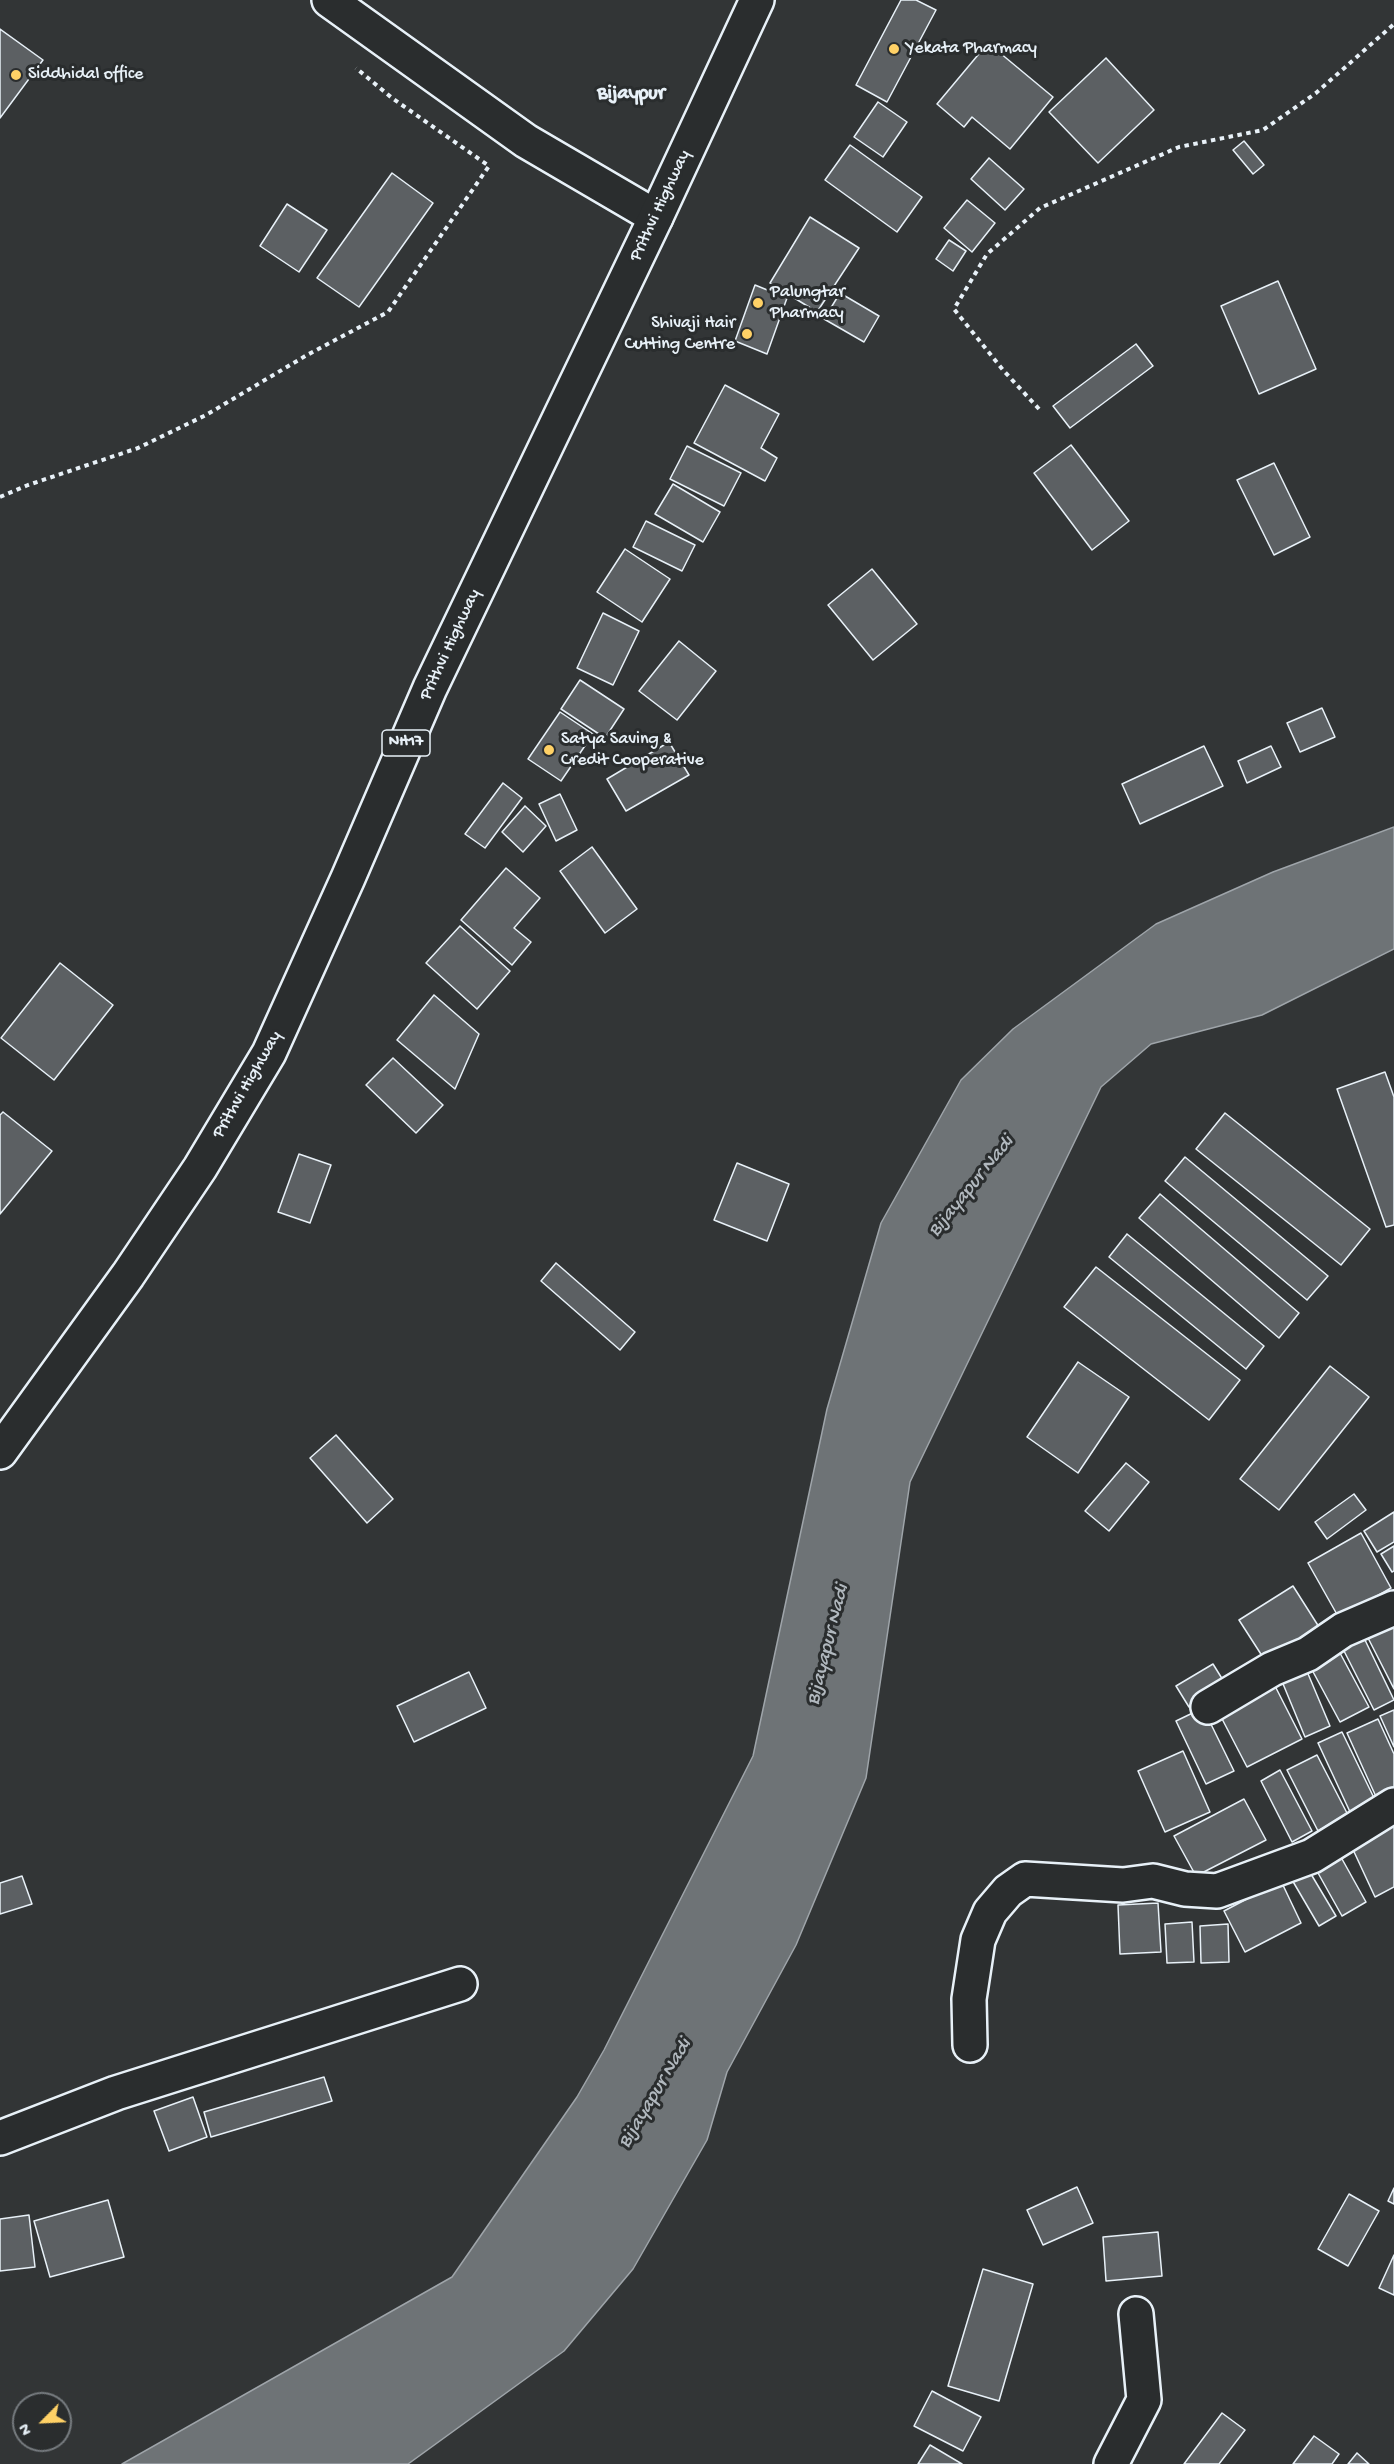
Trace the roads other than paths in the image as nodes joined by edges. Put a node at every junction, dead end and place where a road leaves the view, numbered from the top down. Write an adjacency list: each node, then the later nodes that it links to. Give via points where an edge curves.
1 (756, 0): 3 (main road, Prithvi Highway / NH17)
2 (337, 3): 3 (main road, via 526,141)
3 (656, 217): 4 (main road, Prithvi Highway / NH17, via 430,688 269,1053 200,1168 128,1275)
4 (0, 1452)
5 (1394, 1608): 6 (main road, via 1343,1630 1308,1654 1272,1669)
6 (1208, 1707)
7 (1394, 1805): 9 (main road, via 1312,1856 1217,1891 1153,1881 1123,1885 1025,1879 990,1912 978,1940 969,1999)
8 (460, 1984): 10 (main road, via 116,2093)
9 (970, 2045)
10 (0, 2138)
11 (1136, 2314): 12 (main road, via 1144,2400)
12 (1111, 2464)

